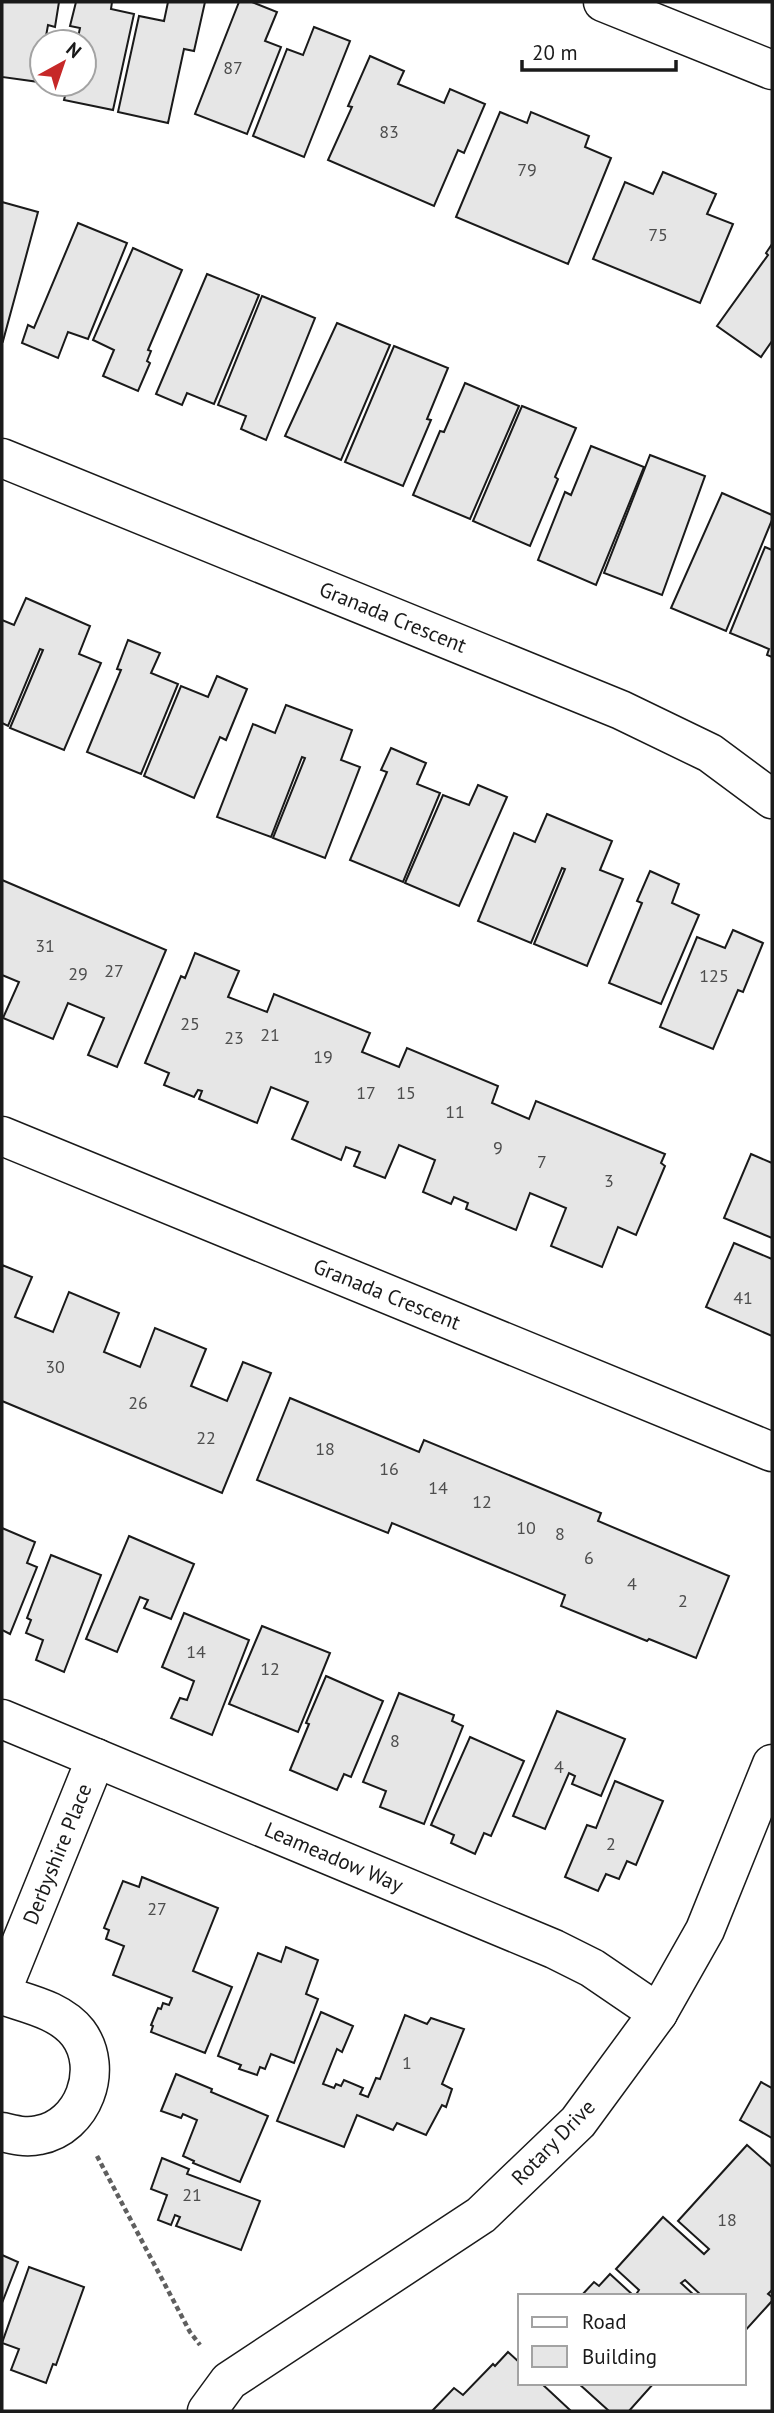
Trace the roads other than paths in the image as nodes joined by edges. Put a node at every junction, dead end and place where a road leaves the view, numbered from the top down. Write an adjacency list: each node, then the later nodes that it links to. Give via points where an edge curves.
1 (603, 2): 2 (street)
2 (772, 70)
3 (2, 458): 4 (street, Granada Crescent, via 621,710 710,753)
4 (772, 799)
5 (2, 1136): 6 (street, Granada Crescent)
6 (772, 1452)
7 (2, 1719): 8 (street, Leameadow Way)
8 (96, 1758): 10 (street, Derbyshire Place); 11 (street, Leameadow Way, via 554,1949 592,1968)
9 (772, 1764): 11 (street, Rotary Drive, via 705,1930)
10 (2, 1993): 12 (street, Derbyshire Place, via 63,2019 88,2053 90,2074 87,2094 60,2126 40,2135)
11 (658, 2013): 13 (street, Rotary Drive, via 578,2122 481,2216 229,2381)
12 (2, 2132)
13 (207, 2411)

